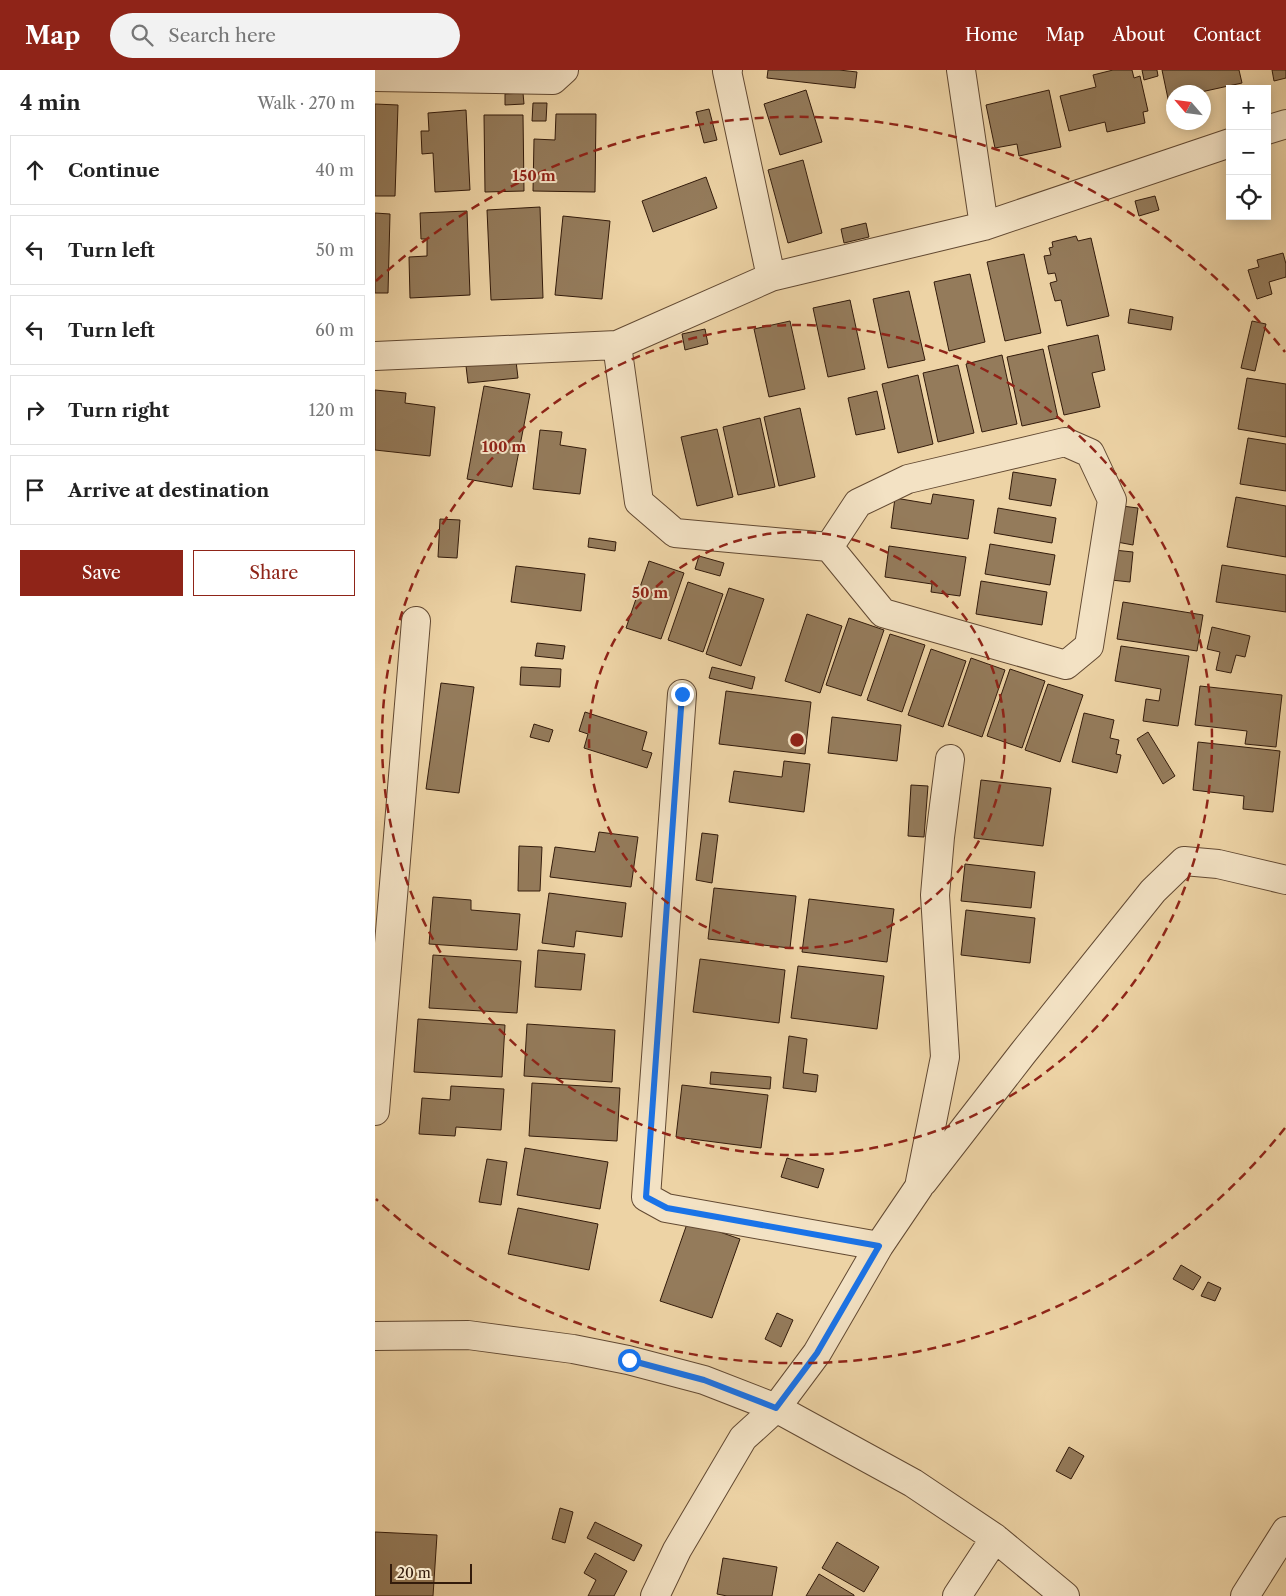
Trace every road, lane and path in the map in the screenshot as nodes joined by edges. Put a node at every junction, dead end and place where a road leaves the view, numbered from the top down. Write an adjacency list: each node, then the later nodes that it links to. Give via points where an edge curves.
1 (564, 70): 4 (street, via 553,80)
2 (728, 70): 9 (street)
3 (961, 70): 8 (street)
4 (375, 77)
5 (1286, 124): 6 (street)
6 (1271, 129)
7 (1226, 144): 8 (street)
8 (984, 226): 9 (street)
9 (771, 277): 10 (street)
10 (617, 345): 11 (street); 12 (street, via 639,502 675,534)
11 (375, 356)
12 (829, 547): 12 (street, via 883,613 1066,665 1089,646 1113,500 1090,453 1065,442 908,479 858,503)
13 (416, 621): 17 (street)
14 (682, 694): 19 (street, via 646,1197 667,1208)
15 (950, 759): 18 (street, via 935,896 945,1056)
16 (1286, 880): 18 (street, via 1218,864 1184,861 1147,898)
17 (375, 1111)
18 (919, 1187): 19 (street)
19 (879, 1246): 21 (street, via 817,1353)
20 (375, 1336): 21 (street, via 468,1335 573,1349 704,1380)
21 (776, 1408): 23 (street, via 913,1483); 25 (street, via 743,1438 677,1550)
22 (1285, 1536): 24 (street)
23 (995, 1538): 26 (street); 27 (street)
24 (1257, 1592)
25 (655, 1596)
26 (957, 1596)
27 (1065, 1596)

